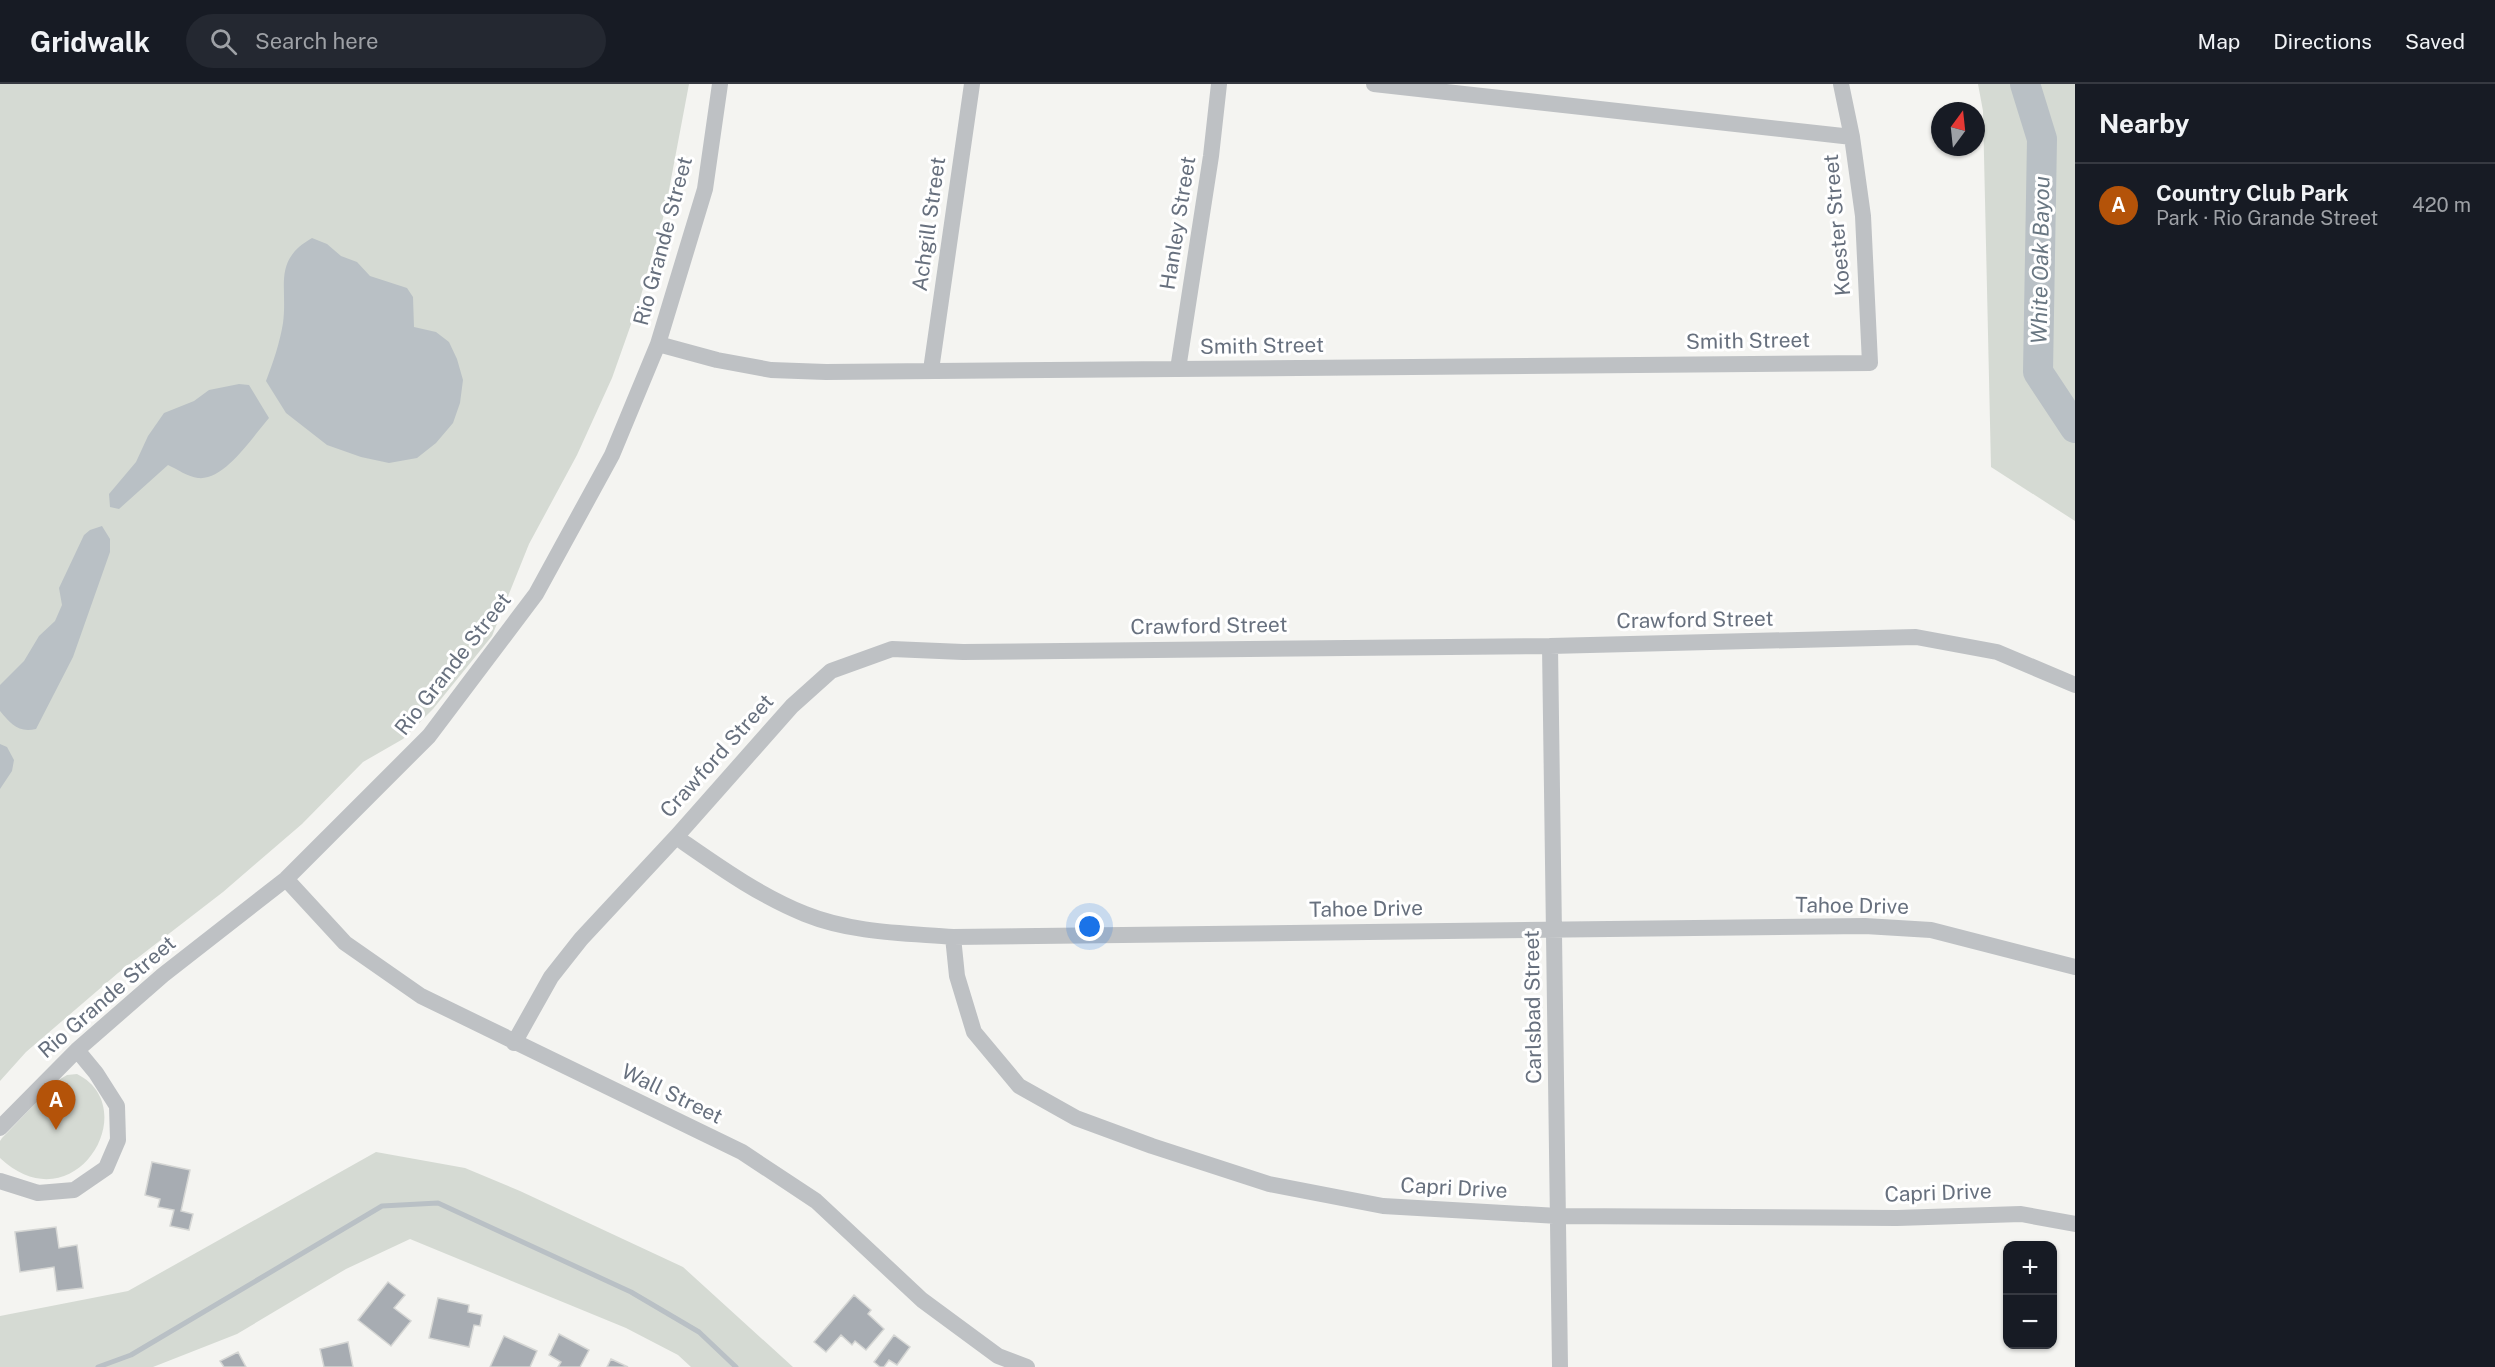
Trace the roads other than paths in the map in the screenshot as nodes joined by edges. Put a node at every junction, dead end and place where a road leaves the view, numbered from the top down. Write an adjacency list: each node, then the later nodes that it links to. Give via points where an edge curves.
1 (720, 84): 7 (street, Rio Grande Street, via 705,189)
2 (972, 84): 10 (street, Achgill Street)
3 (1219, 84): 9 (street, Hanley Street)
4 (1374, 84): 6 (street)
5 (1841, 84): 6 (street, Koester Street)
6 (1852, 137): 8 (street, Koester Street, via 1863,216)
7 (658, 344): 10 (street, Smith Street, via 771,370); 14 (street, Rio Grande Street, via 612,455 536,594 429,736)
8 (1869, 363): 9 (street, Smith Street)
9 (1178, 369): 10 (street, Smith Street)
10 (931, 370)
11 (1550, 646): 12 (street, Crawford Street, via 1916,638 1996,652); 13 (street, Crawford Street, via 963,652 892,649 831,671 792,706); 15 (street, Carlsbad Street)
12 (2075, 685)
13 (676, 837): 16 (street, Tahoe Drive, via 750,888 806,915 870,931); 18 (street, Crawford Street, via 580,939 551,977)
14 (286, 879): 18 (street, Wall Street, via 345,942 421,996); 19 (street, Rio Grande Street, via 163,975)
15 (1554, 929): 16 (street, Tahoe Drive); 17 (street, Tahoe Drive, via 1865,926 1931,930); 22 (street, Carlsbad Street)
16 (953, 937): 22 (street, Capri Drive, via 957,976 974,1032 1019,1086 1076,1118 1269,1184 1383,1206)
17 (2075, 967)
18 (514, 1043): 24 (street, Wall Street, via 742,1152 816,1201 921,1300 998,1356)
19 (77, 1050): 20 (street, Rio Grande Street); 21 (street, via 117,1106 118,1140 106,1168 74,1190 38,1193)
20 (0, 1128)
21 (0, 1181)
22 (1558, 1216): 23 (street, Capri Drive, via 1897,1218 2021,1214); 25 (street, Carlsbad Street)
23 (2075, 1224)
24 (1027, 1367)
25 (1560, 1367)

